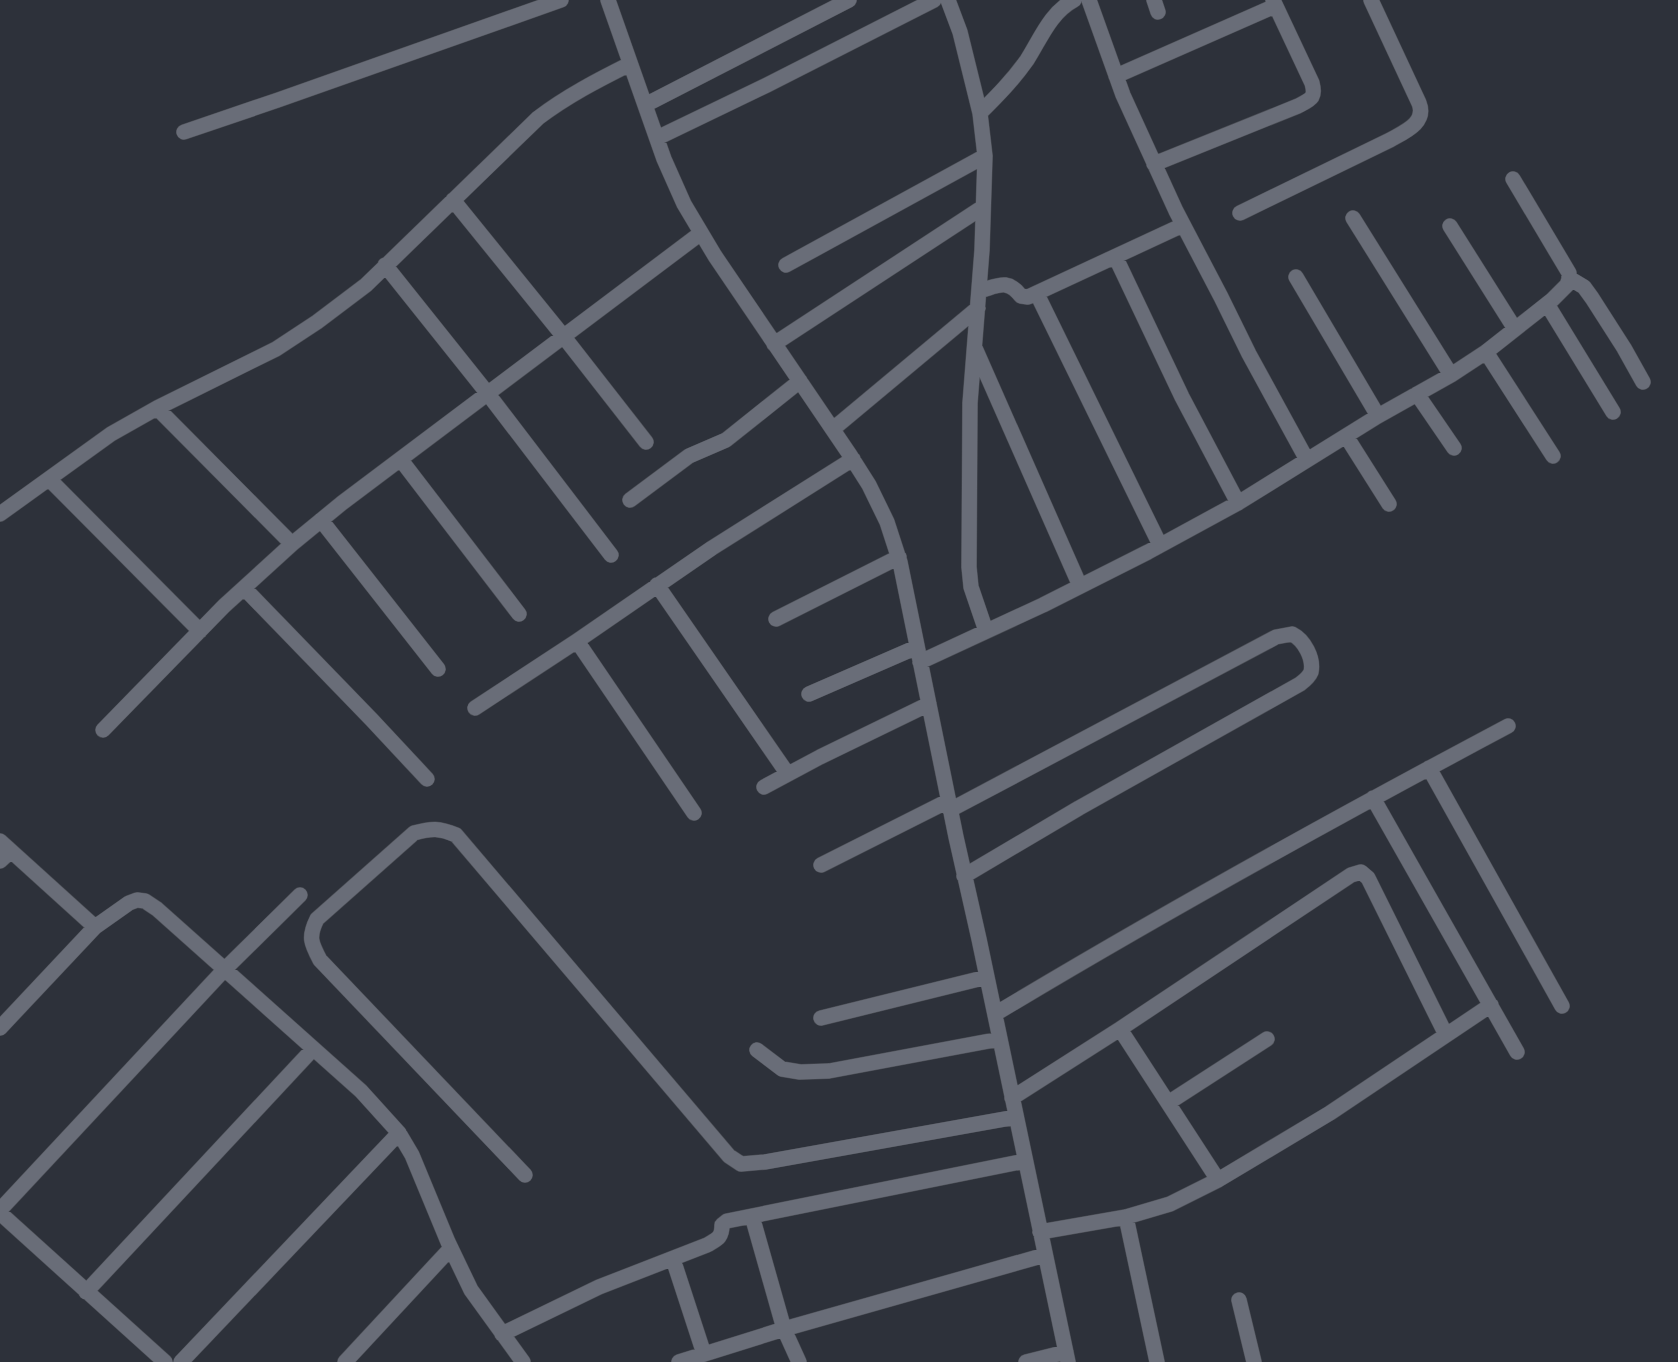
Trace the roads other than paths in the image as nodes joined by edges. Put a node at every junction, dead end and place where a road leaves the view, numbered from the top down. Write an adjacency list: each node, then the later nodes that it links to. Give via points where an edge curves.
1 (561, 0): 14 (street)
2 (608, 0): 10 (street)
3 (849, 0): 12 (street)
4 (934, 0): 15 (street)
5 (948, 0): 13 (street, via 960,32)
6 (1090, 0): 11 (street)
7 (1371, 0): 21 (street, via 1422,109 1420,117 1413,127 1398,136)
8 (1065, 2): 13 (street, via 1009,84)
9 (1274, 3): 11 (street); 17 (street, via 1312,83 1314,92 1311,99)
10 (630, 64): 12 (street); 19 (street, via 584,88 538,118)
11 (1116, 76): 17 (street)
12 (645, 105): 15 (street)
13 (980, 113): 16 (street)
14 (184, 132)
15 (657, 138): 25 (street, via 684,204)
16 (984, 156): 20 (street); 28 (street)
17 (1154, 164): 23 (street)
18 (1512, 179): 30 (street, via 1567,268)
19 (453, 200): 27 (street); 36 (street)
20 (983, 207): 31 (street); 37 (street)
21 (1240, 213)
22 (1353, 218): 40 (street)
23 (1183, 225): 26 (street); 55 (street)
24 (1450, 226): 35 (street)
25 (701, 233): 36 (street); 37 (street)
26 (1116, 258): 32 (street); 58 (street, via 1182,397)
27 (386, 265): 43 (street); 45 (street, via 346,301 276,349)
28 (786, 265)
29 (1296, 277): 47 (street)
30 (1569, 278): 33 (street, via 1567,285); 42 (street, via 1588,292)
31 (979, 291): 32 (street, via 1008,284 1021,296); 34 (street)
32 (1037, 294): 63 (street)
33 (1547, 304): 35 (street); 46 (street)
34 (978, 308): 38 (street); 48 (street)
35 (1515, 329): 39 (street)
36 (564, 337): 43 (street); 50 (street)
37 (774, 344): 41 (street)
38 (975, 346): 67 (street); 72 (street, via 970,403 969,567 974,596)
39 (1486, 352): 40 (street); 52 (street)
40 (1451, 375): 44 (street)
41 (800, 381): 48 (street); 57 (street, via 726,440 689,456)
42 (1643, 382)
43 (488, 394): 54 (street); 64 (street)
44 (1417, 394): 47 (street); 51 (street)
45 (157, 408): 56 (street, via 110,434); 62 (street)
46 (1613, 412)
47 (1378, 416): 49 (street)
48 (833, 429): 53 (street)
49 (1346, 436): 55 (street); 59 (street)
50 (646, 442)
51 (1454, 448)
52 (1553, 456)
53 (853, 459): 65 (street, via 887,522); 66 (street)
54 (401, 460): 61 (street); 69 (street)
55 (1307, 460): 58 (street)
56 (49, 479): 60 (street); 71 (street)
57 (630, 500)
58 (1238, 503): 63 (street)
59 (1389, 504)
60 (0, 514)
61 (321, 520): 62 (street); 75 (street)
62 (292, 544): 68 (street)
63 (1160, 545): 67 (street)
64 (611, 555)
65 (898, 557): 70 (street); 74 (street)
66 (657, 585): 73 (street); 82 (street)
67 (1080, 586): 72 (street)
68 (244, 588): 71 (street); 83 (street)
69 (520, 614)
70 (776, 619)
71 (200, 631): 80 (street)
72 (986, 631): 74 (street)
73 (577, 641): 78 (street); 87 (street)
74 (919, 654): 76 (street); 77 (street)
75 (438, 669)
76 (809, 694)
77 (929, 704): 82 (street); 86 (street)
78 (474, 708)
79 (1508, 726): 81 (street)
80 (103, 730)
81 (1429, 768): 85 (street); 97 (street)
82 (787, 773): 84 (street)
83 (427, 779)
84 (764, 787)
85 (1373, 798): 96 (street); 98 (street)
86 (949, 805): 90 (street); 91 (street); 91 (street, via 1276,637 1292,634 1306,647 1311,671 1300,684)
87 (694, 812)
88 (5, 846): 89 (street); 93 (street)
89 (0, 862)
90 (822, 865)
91 (964, 876): 95 (street)
92 (300, 895): 94 (street)
93 (96, 928): 94 (street, via 129,904 145,901); 100 (street)
94 (224, 970): 105 (street); 115 (street)
95 (987, 977): 98 (street); 99 (street)
96 (1491, 1005): 102 (street); 107 (street)
97 (1562, 1006)
98 (995, 1014): 103 (street)
99 (821, 1018)
100 (0, 1028)
101 (1120, 1029): 102 (street, via 1351,875 1361,872 1368,878); 108 (street); 109 (street)
102 (1446, 1035): 114 (street, via 1330,1113)
103 (1000, 1039): 106 (street, via 829,1071 782,1069); 108 (street)
104 (1267, 1039): 109 (street)
105 (313, 1049): 111 (street, via 361,1091); 122 (street)
106 (757, 1050)
107 (1517, 1052)
108 (1012, 1098): 110 (street)
109 (1168, 1103): 114 (street)
110 (1016, 1117): 112 (street); 113 (street, via 741,1164 730,1156 456,835 430,828 414,833 317,919 312,929 312,944 320,960)
111 (399, 1132): 119 (street); 130 (street)
112 (1026, 1161): 116 (street); 118 (street)
113 (525, 1175)
114 (1218, 1180): 117 (street, via 1170,1204)
115 (0, 1212): 122 (street)
116 (752, 1216): 121 (street, via 727,1221 722,1225 718,1238); 124 (street)
117 (1126, 1217): 118 (street); 135 (street)
118 (1040, 1232): 120 (street)
119 (451, 1248): 125 (street, via 471,1290); 131 (street)
120 (1045, 1255): 124 (street); 127 (street)
121 (673, 1259): 125 (street, via 599,1287); 126 (street)
122 (86, 1292): 129 (street)
123 (1239, 1300): 136 (street)
124 (784, 1329): 126 (street); 133 (street)
125 (502, 1334): 128 (street)
126 (704, 1354): 132 (street)
127 (1067, 1357): 134 (street)
128 (520, 1361)
129 (165, 1362)
130 (181, 1362)
131 (344, 1362)
132 (679, 1362)
133 (799, 1362)
134 (1026, 1362)
135 (1157, 1362)
136 (1254, 1362)

